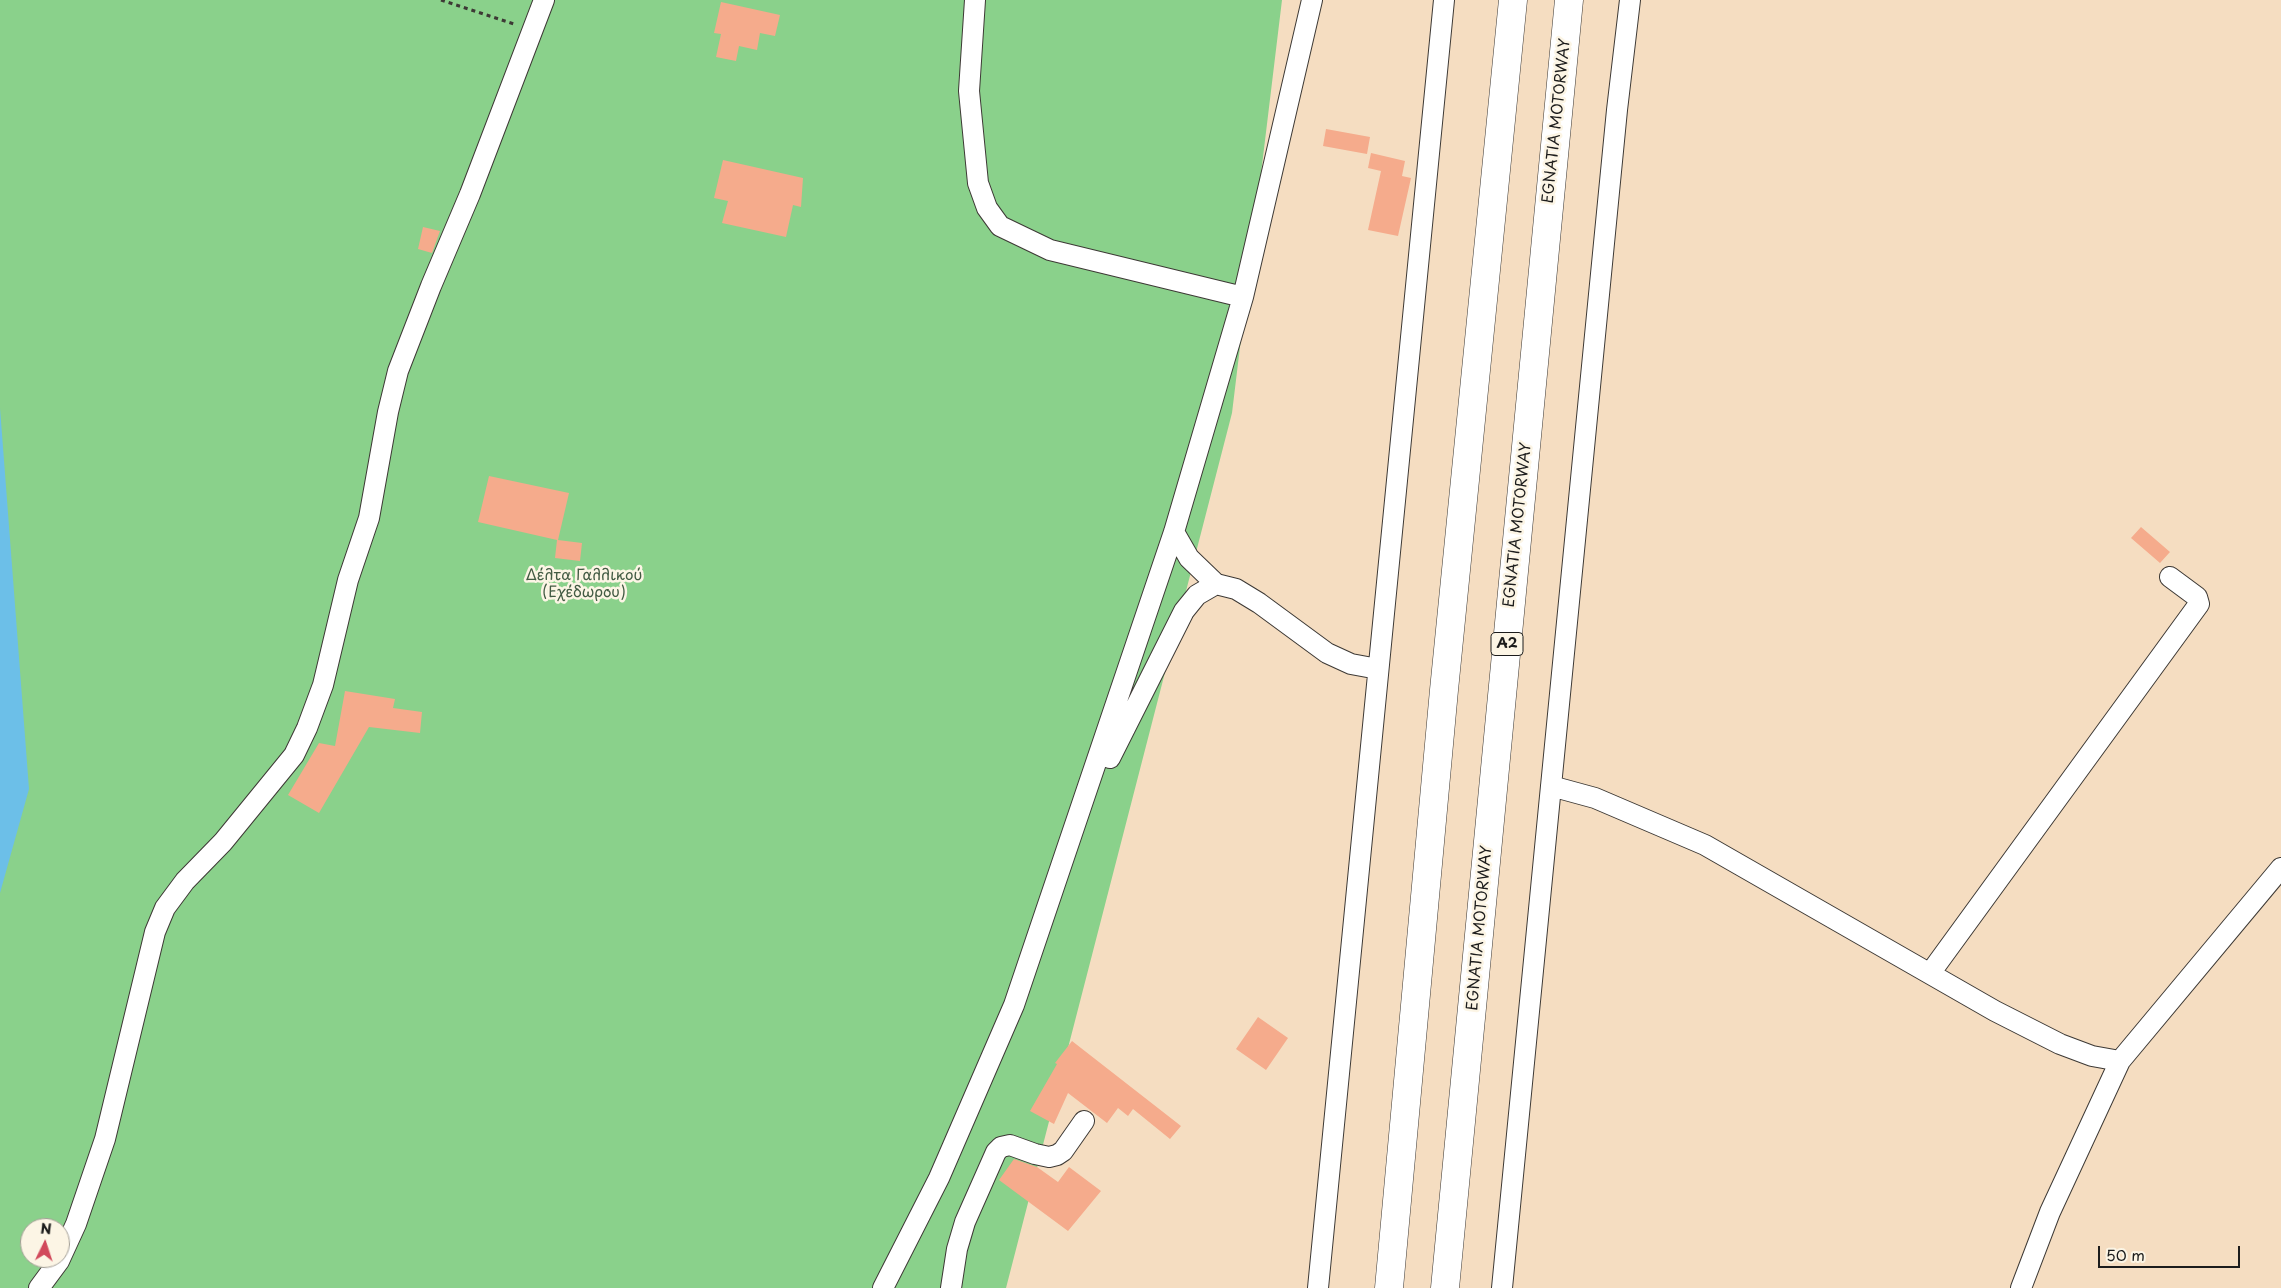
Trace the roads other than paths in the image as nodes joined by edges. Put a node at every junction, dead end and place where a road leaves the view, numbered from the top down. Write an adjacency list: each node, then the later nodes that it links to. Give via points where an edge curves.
1 (544, 0): 19 (street, via 398,371 370,518 348,580 323,685 307,728 294,754 165,908 155,932 105,1139 76,1224 59,1260)
2 (975, 0): 8 (street, via 969,91 978,183 987,208 1000,226 1050,250)
3 (1312, 0): 8 (street)
4 (1444, 0): 12 (street)
5 (1513, 0): 23 (highway, via 1444,690)
6 (1569, 0): 24 (highway, EGNATIA MOTORWAY / Α2)
7 (1630, 0): 13 (street)
8 (1243, 296): 9 (street)
9 (1174, 532): 11 (street, via 1189,558); 14 (street)
10 (2170, 577): 16 (street, via 2197,597 2199,604)
11 (1216, 584): 12 (street, via 1236,589 1259,603 1327,654 1351,664); 14 (street, via 1197,595 1184,611)
12 (1378, 669): 22 (street)
13 (1551, 786): 16 (street, via 1595,798 1705,845); 25 (street)
14 (1075, 830): 20 (street, via 1014,1006 939,1178)
15 (2281, 868): 17 (street)
16 (1931, 972): 17 (street, via 2060,1044 2092,1056)
17 (2120, 1061): 26 (street, via 2058,1194)
18 (1084, 1121): 21 (street, via 1057,1155 1049,1157 1010,1146 1001,1147 996,1152 965,1222)
19 (40, 1288)
20 (883, 1288)
21 (951, 1288)
22 (1318, 1288)
23 (1389, 1288)
24 (1445, 1288)
25 (1502, 1288)
26 (2021, 1288)

